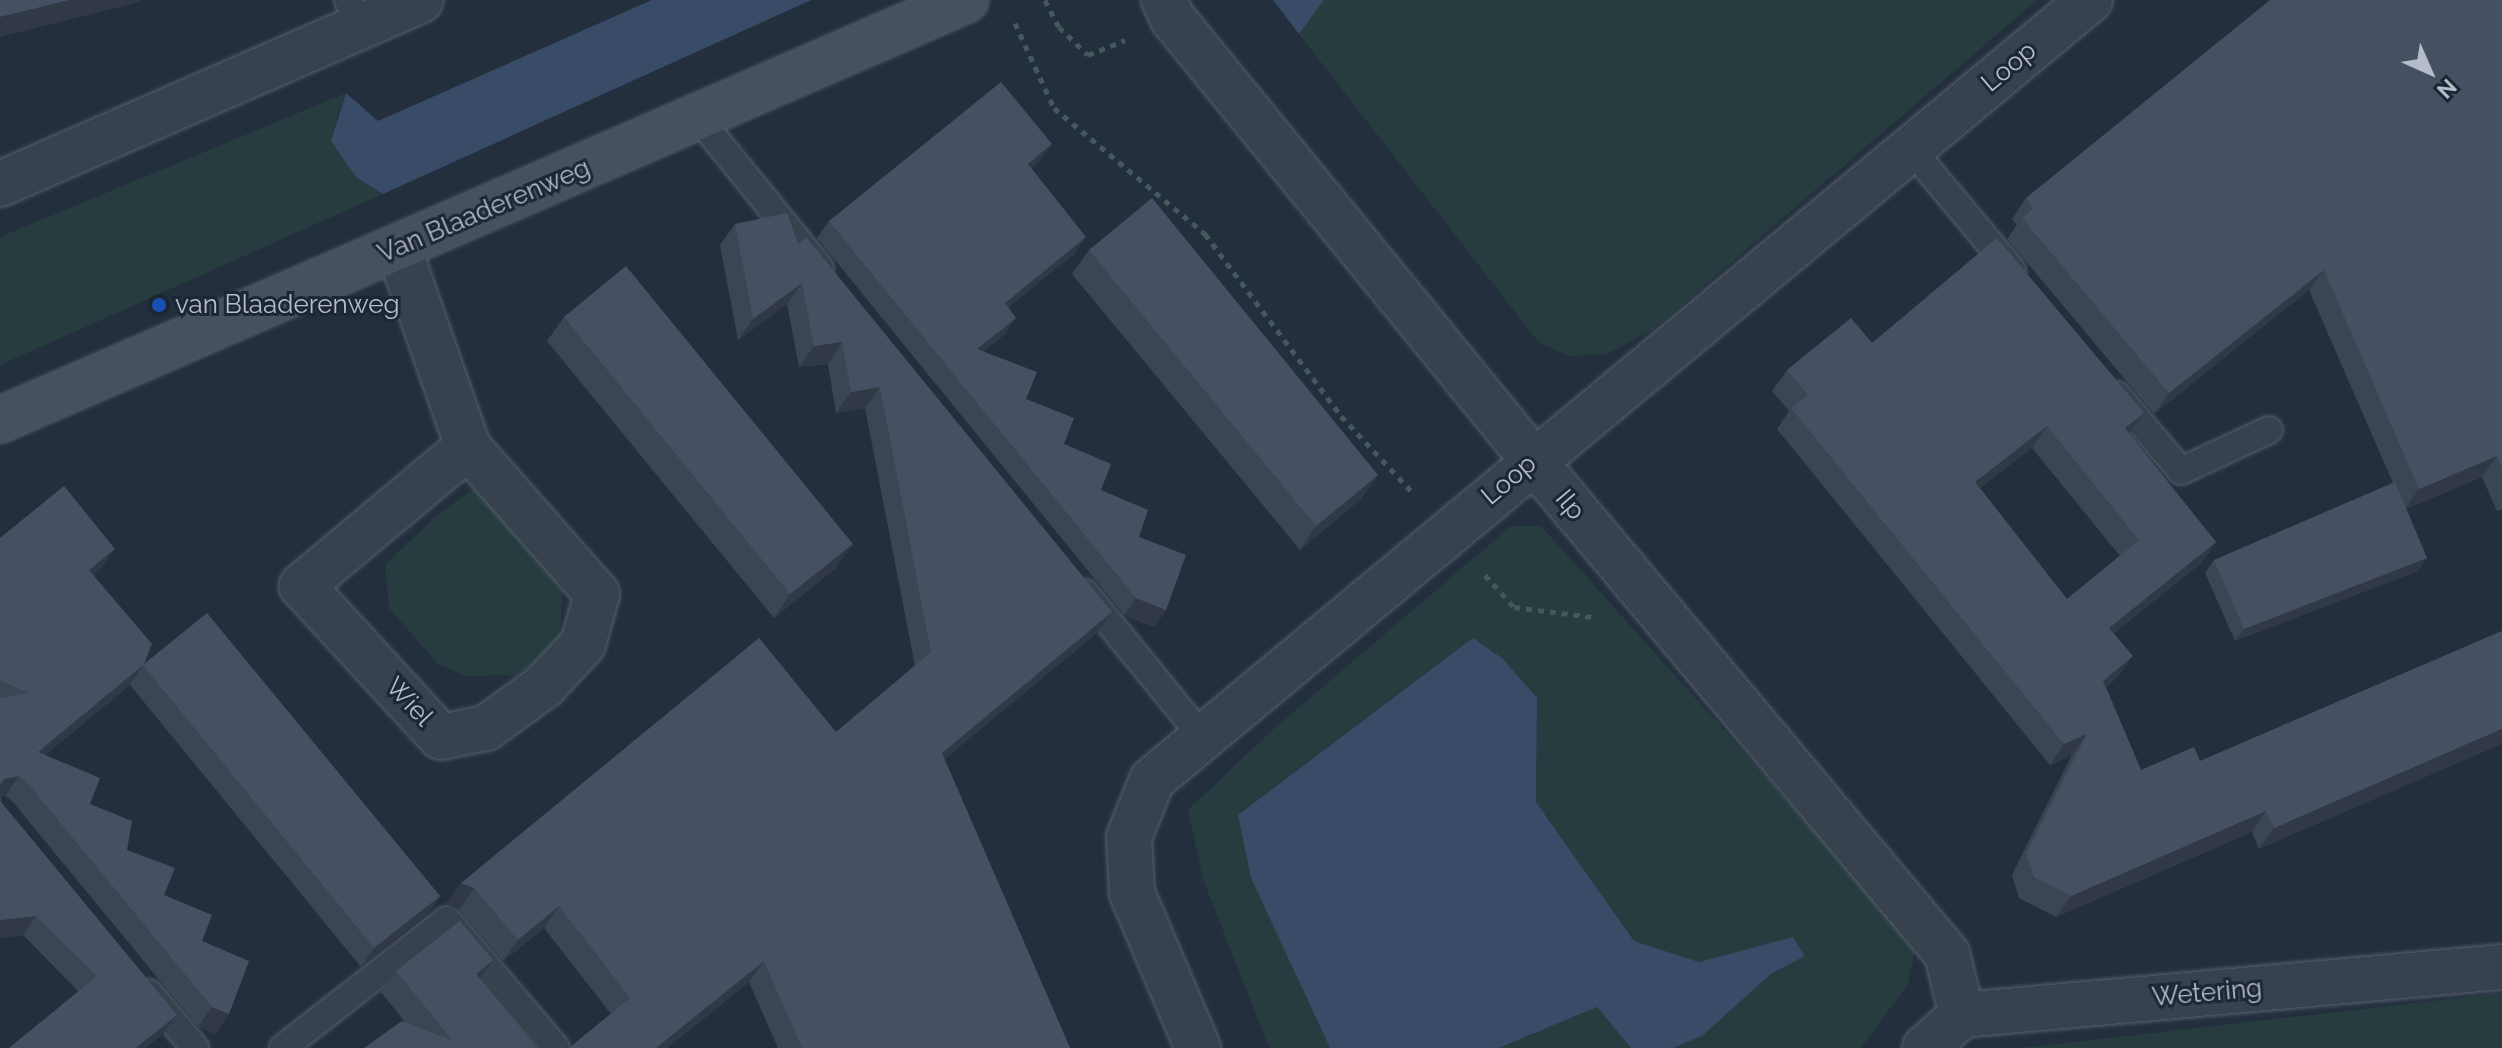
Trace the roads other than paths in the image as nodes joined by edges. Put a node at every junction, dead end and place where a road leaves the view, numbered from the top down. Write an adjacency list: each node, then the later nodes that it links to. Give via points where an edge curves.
1 (421, 0): 5 (street)
2 (966, 0): 6 (street, Van Blaaderenweg)
3 (2090, 0): 7 (street, Loop)
4 (1168, 10): 16 (street, Ilp)
5 (354, 13): 8 (street)
6 (699, 119): 9 (street, Van Blaaderenweg); 10 (lane)
7 (1910, 148): 11 (lane); 16 (street, Loop)
8 (0, 184)
9 (398, 247): 13 (street, Van Blaaderenweg); 15 (street, Wiel)
10 (839, 292)
11 (2031, 292)
12 (2101, 375): 14 (lane, via 2181,471)
13 (0, 420)
14 (2269, 430)
15 (468, 447): 15 (street, Wiel, via 302,586 441,737 486,728 544,686 583,644 597,594)
16 (1533, 460): 18 (street, Loop); 21 (street, Ilp, via 1947,954)
17 (1070, 575): 18 (lane)
18 (1200, 734): 25 (street, Loop, via 1152,780 1129,837 1132,893)
19 (2502, 967): 21 (street, Wetering)
20 (136, 977): 22 (lane)
21 (1962, 1015): 26 (street)
22 (195, 1048)
23 (283, 1048): 24 (lane, via 447,920)
24 (556, 1048)
25 (1198, 1048)
26 (1925, 1048)

